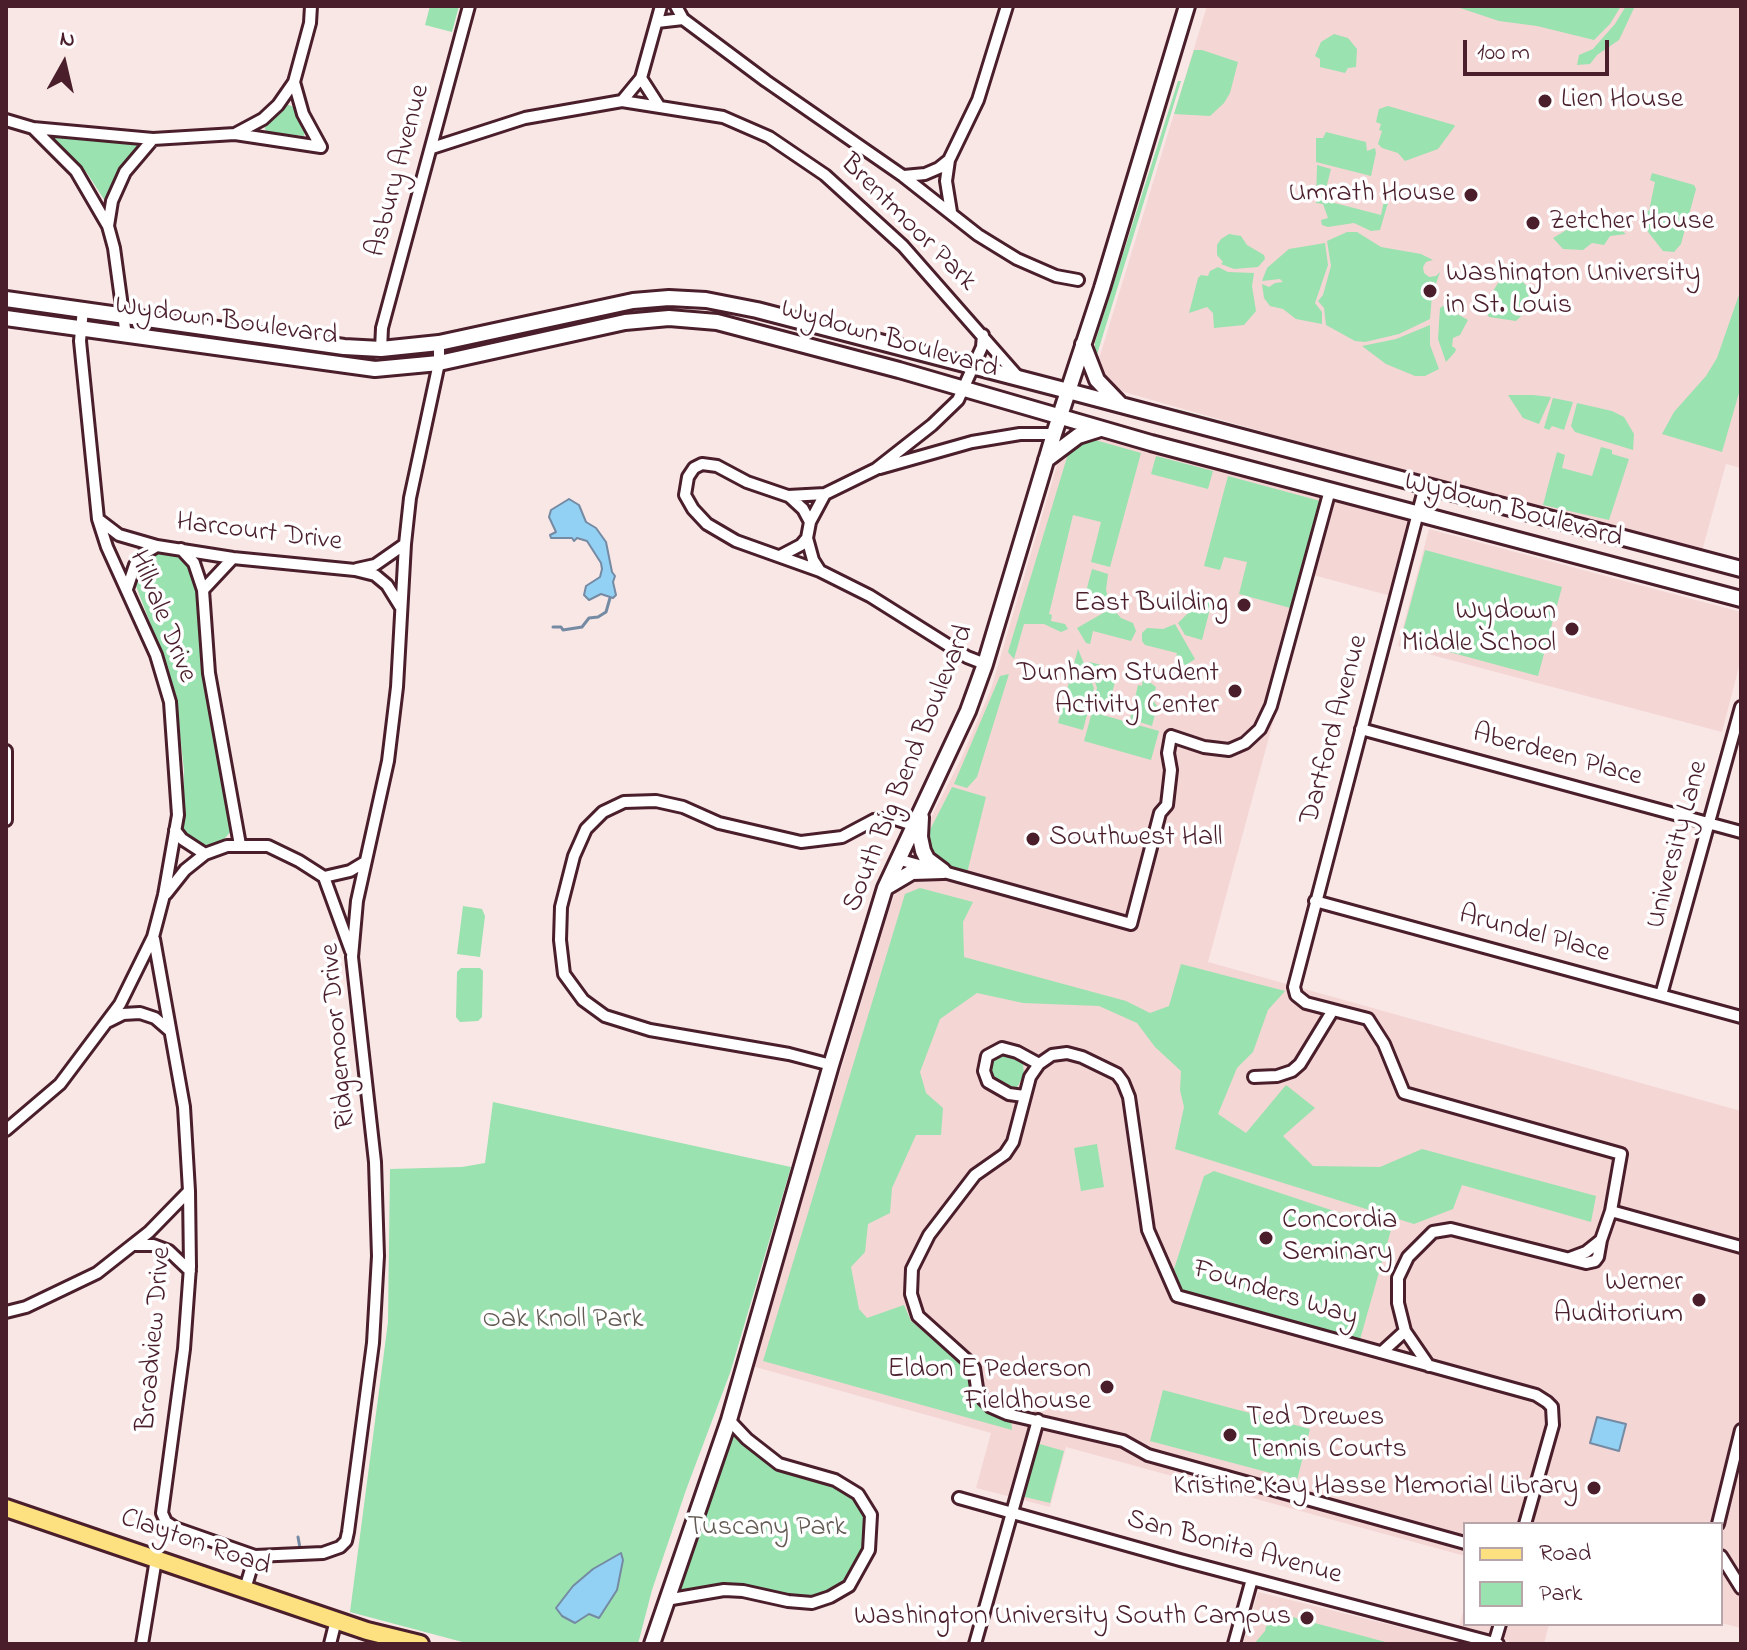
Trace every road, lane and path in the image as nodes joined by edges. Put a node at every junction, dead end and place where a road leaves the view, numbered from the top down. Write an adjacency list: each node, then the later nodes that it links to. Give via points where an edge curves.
1 (311, 6): 10 (street)
2 (469, 6): 17 (street, Asbury Avenue)
3 (661, 6): 8 (street)
4 (676, 6): 7 (street, Brentmoor Park)
5 (1007, 6): 18 (street, Brentmoor Park, via 978,100)
6 (1187, 6): 31 (street, South Big Bend Boulevard)
7 (683, 19): 8 (street); 19 (street, Brentmoor Park)
8 (657, 22): 9 (street)
9 (641, 78): 11 (street); 12 (street)
10 (294, 82): 15 (street, via 263,119); 15 (street, via 321,147)
11 (622, 101): 12 (street, Brentmoor Park); 17 (street, Brentmoor Park, via 525,118)
12 (659, 106): 28 (street, Brentmoor Park, via 723,117 769,137 825,175 903,246)
13 (6, 120): 14 (street)
14 (33, 128): 16 (street); 21 (street, via 76,171)
15 (235, 134): 16 (street)
16 (153, 139): 21 (street, via 125,172)
17 (432, 148): 32 (street, Asbury Avenue, via 382,328)
18 (949, 160): 19 (street, Brentmoor Park, via 925,174); 20 (street, Brentmoor Park)
19 (903, 176): 20 (street, Brentmoor Park)
20 (951, 212): 22 (street, Brentmoor Park, via 1017,259)
21 (108, 226): 25 (street)
22 (1078, 280)
23 (6, 299): 24 (street, Wydown Boulevard)
24 (83, 309): 25 (street, Wydown Boulevard); 27 (street, Hillvale Drive)
25 (124, 315): 29 (street); 32 (street, Wydown Boulevard)
26 (6, 318): 27 (street, Wydown Boulevard)
27 (80, 329): 29 (street, Wydown Boulevard); 49 (street, Hillvale Drive)
28 (983, 335): 34 (street); 35 (street, Brentmoor Park)
29 (126, 336): 33 (street, Wydown Boulevard, via 347,367)
30 (439, 343): 32 (street, Wydown Boulevard); 33 (street, Ridgemoor Drive); 34 (street, Wydown Boulevard, via 624,302 687,298 743,307)
31 (1083, 344): 37 (street, South Big Bend Boulevard); 38 (street, via 1097,380)
32 (381, 349)
33 (439, 363): 36 (street, Wydown Boulevard, via 625,322 695,318); 52 (street, Ridgemoor Drive)
34 (974, 367): 35 (street, Wydown Boulevard); 36 (street)
35 (1019, 378): 37 (street, Wydown Boulevard)
36 (965, 389): 39 (street, Wydown Boulevard); 43 (street, via 953,407)
37 (1068, 391): 38 (street, Wydown Boulevard); 39 (street, South Big Bend Boulevard)
38 (1121, 405): 44 (street, Wydown Boulevard)
39 (1059, 418): 40 (street, Wydown Boulevard); 41 (street, South Big Bend Boulevard)
40 (1101, 429): 42 (street, via 1078,436); 45 (street, Wydown Boulevard)
41 (1054, 434): 42 (street, South Big Bend Boulevard); 43 (street, via 972,442)
42 (1046, 460): 64 (street, South Big Bend Boulevard)
43 (876, 469): 46 (street)
44 (1425, 486): 48 (street, Dartford Avenue); 57 (street, Wydown Boulevard)
45 (1330, 490): 48 (street, Wydown Boulevard); 78 (street, via 1271,706 1260,729 1229,750 1171,736 1167,805 1160,813 1131,924)
46 (825, 494): 47 (street); 50 (street)
47 (788, 496): 50 (street); 55 (street, via 709,464 694,468 686,485 685,495 707,524)
48 (1419, 513): 62 (street, Wydown Boulevard); 66 (street, Dartford Avenue)
49 (98, 519): 53 (street, Harcourt Drive, via 119,535); 60 (street, Hillvale Drive)
50 (810, 522): 51 (street)
51 (807, 538): 55 (street); 59 (street)
52 (405, 544): 58 (street, Harcourt Drive, via 375,565); 63 (street, Ridgemoor Drive)
53 (157, 546): 54 (street, Harcourt Drive); 60 (street, Harcourt Drive, via 135,565)
54 (181, 549): 56 (street, Harcourt Drive); 61 (street, Hillvale Drive, via 194,563)
55 (780, 556): 59 (street)
56 (233, 558): 58 (street, Harcourt Drive); 61 (street)
57 (1741, 569)
58 (355, 570): 63 (street, Harcourt Drive, via 375,575)
59 (820, 571): 64 (street)
60 (127, 589): 72 (street, Hillvale Drive, via 170,702)
61 (203, 590): 74 (street, Hillvale Drive, via 209,673)
62 (1741, 599)
63 (401, 607): 77 (street, Ridgemoor Drive, via 388,761)
64 (985, 664): 68 (street, South Big Bend Boulevard)
65 (1741, 707): 70 (street, University Lane)
66 (1361, 729): 70 (street, Aberdeen Place); 82 (street, Dartford Avenue)
67 (6, 751): 69 (street)
68 (922, 808): 71 (street, South Big Bend Boulevard); 78 (street, via 923,851)
69 (6, 820)
70 (1710, 823): 73 (street, Aberdeen Place); 85 (street, University Lane)
71 (913, 825): 76 (street, South Big Bend Boulevard); 91 (street, via 892,818 874,820 842,837 801,842 719,823 670,804 624,802 603,812 586,829 574,856 561,907 560,940 564,974 583,1000 605,1016 650,1030)
72 (175, 830): 75 (street); 81 (street, Hillvale Drive)
73 (1741, 832)
74 (240, 845): 75 (street); 79 (street, via 268,846)
75 (205, 854): 81 (street)
76 (897, 859): 78 (street); 80 (street, South Big Bend Boulevard)
77 (365, 862): 79 (street); 84 (street, Ridgemoor Drive)
78 (943, 871): 80 (street, via 912,872)
79 (324, 877): 84 (street)
80 (885, 888): 91 (street, South Big Bend Boulevard)
81 (164, 895): 83 (street, Hillvale Drive)
82 (1315, 901): 85 (street, Arundel Place); 86 (street, Dartford Avenue, via 1294,987 1306,1003)
83 (153, 937): 88 (street, Hillvale Drive); 89 (street, Broadview Drive)
84 (352, 957): 113 (street, Ridgemoor Drive, via 375,1162 378,1256 373,1343 348,1532 340,1547 323,1553)
85 (1661, 995): 87 (street, Arundel Place)
86 (1333, 1010): 92 (street, via 1292,1071); 96 (street, via 1368,1019 1404,1093 1621,1154)
87 (1741, 1017)
88 (108, 1021): 89 (street, via 140,1013); 94 (street, Hillvale Drive, via 60,1084)
89 (171, 1032): 95 (street, Broadview Drive, via 184,1107)
90 (1039, 1064): 93 (street); 93 (street, via 1002,1048 987,1056 988,1082); 102 (street, Founders Way, via 1067,1053 1117,1074 1123,1082 1148,1230 1177,1296)
91 (831, 1065): 104 (street, South Big Bend Boulevard)
92 (1254, 1077)
93 (1024, 1096): 105 (street, via 1005,1154 975,1175 929,1235 912,1269 911,1294 918,1316 974,1368 977,1388 991,1407)
94 (6, 1130)
95 (189, 1191): 97 (street); 99 (street, Broadview Drive)
96 (1611, 1211): 98 (street); 101 (street, via 1598,1257 1586,1263 1451,1229 1433,1232 1408,1257 1398,1278)
97 (134, 1245): 99 (street, via 169,1251); 100 (street, via 97,1273)
98 (1741, 1247)
99 (190, 1271): 113 (street, Broadview Drive, via 162,1513 175,1528)
100 (6, 1312)
101 (1405, 1331): 102 (street); 103 (street)
102 (1382, 1352): 103 (street, Founders Way)
103 (1429, 1366): 110 (street, Founders Way, via 1536,1395 1552,1407 1553,1425)
104 (729, 1420): 119 (street, South Big Bend Boulevard); 119 (street, via 779,1464 835,1480 858,1494 871,1515 869,1550 849,1586 812,1603 724,1590)
105 (1038, 1420): 109 (street); 112 (street)
106 (1741, 1430): 111 (street)
107 (959, 1498): 109 (street, San Bonita Avenue)
108 (6, 1508): 114 (main road, Clayton Road)
109 (1011, 1512): 116 (street, San Bonita Avenue); 127 (street)
110 (1526, 1522)
111 (1718, 1522)
112 (1463, 1542)
113 (255, 1556): 118 (street)
114 (156, 1559): 118 (main road, Clayton Road); 122 (street)
115 (1723, 1559): 117 (street)
116 (1252, 1579): 128 (street); 129 (street, San Bonita Avenue)
117 (1741, 1588)
118 (245, 1589): 120 (main road, Clayton Road)
119 (666, 1600): 126 (street, South Big Bend Boulevard)
120 (336, 1620): 121 (main road, Clayton Road); 123 (street)
121 (367, 1631): 124 (main road, Clayton Road); 125 (main road, Clayton Road)
122 (142, 1644)
123 (330, 1644)
124 (393, 1644)
125 (420, 1644)
126 (652, 1644)
127 (975, 1644)
128 (1234, 1644)
129 (1495, 1644)

